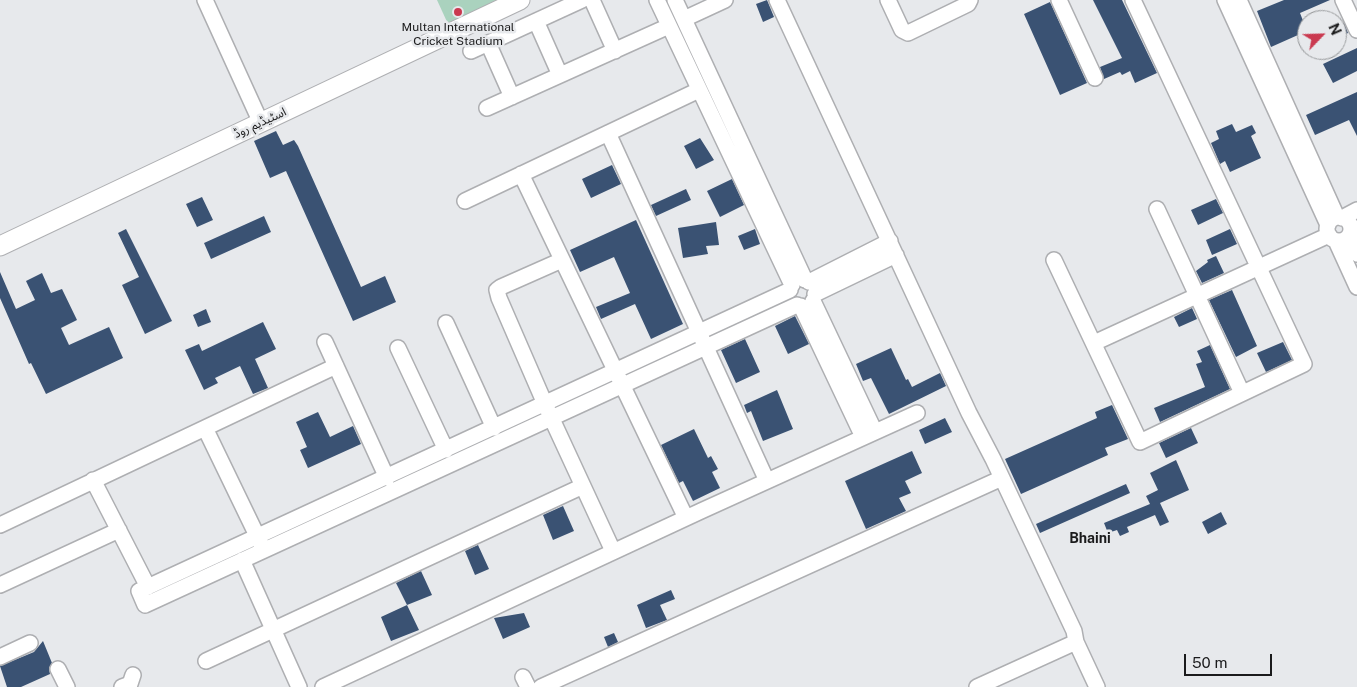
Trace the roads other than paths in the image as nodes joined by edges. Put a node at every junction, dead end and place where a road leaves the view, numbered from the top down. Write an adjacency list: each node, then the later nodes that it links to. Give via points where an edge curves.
1 (205, 0): 28 (street)
2 (520, 0): 28 (main road, اسٹیڈیم روڈ)
3 (582, 0): 17 (street)
4 (592, 0): 21 (street)
5 (656, 0): 18 (street)
6 (675, 0): 16 (street)
7 (725, 0): 16 (street)
8 (777, 0): 36 (street)
9 (888, 0): 10 (street, via 902,30 908,33 968,4)
10 (970, 0)
11 (1059, 0): 24 (street)
12 (1133, 0): 40 (street)
13 (1225, 0): 34 (street)
14 (1239, 0): 34 (street)
15 (1343, 0): 19 (street)
16 (684, 19): 42 (street)
17 (536, 21): 20 (street); 23 (street)
18 (669, 26): 21 (street); 25 (street)
19 (1357, 30)
20 (488, 43): 22 (street); 26 (street)
21 (615, 50): 23 (street)
22 (471, 51)
23 (560, 75): 26 (street)
24 (1095, 78)
25 (699, 90): 29 (street); 42 (street)
26 (512, 97): 27 (street)
27 (487, 108)
28 (261, 123): 35 (main road, اسٹیڈیم روڈ)
29 (608, 133): 30 (street); 45 (street)
30 (521, 174): 31 (street); 38 (street)
31 (465, 201)
32 (1157, 209): 43 (street)
33 (1357, 210): 34 (street)
34 (1341, 228): 37 (street); 40 (street); 41 (street)
35 (0, 246)
36 (893, 248): 42 (street); 60 (street)
37 (1357, 254)
38 (562, 260): 51 (street); 53 (street, via 497,290)
39 (1054, 260): 47 (street)
40 (1258, 268): 43 (street); 52 (street, via 1304,364)
41 (1357, 288)
42 (803, 293): 45 (street); 48 (street); 57 (street)
43 (1197, 296): 47 (street); 52 (street)
44 (446, 323): 56 (street)
45 (699, 332): 48 (street); 51 (street)
46 (325, 342): 50 (street)
47 (1094, 343): 52 (street, via 1140,442)
48 (706, 346): 51 (street); 62 (street)
49 (398, 348): 58 (street)
50 (336, 366): 55 (street); 59 (street)
51 (619, 378): 53 (street); 64 (street)
52 (1242, 394)
53 (548, 411): 56 (street); 63 (street); 67 (street)
54 (917, 413): 57 (street)
55 (205, 428): 61 (street); 67 (street)
56 (494, 428): 58 (street)
57 (868, 435): 62 (street)
58 (446, 450): 59 (street)
59 (387, 478): 67 (street)
60 (1002, 478): 73 (street, via 1074,631); 83 (street)
61 (93, 480): 65 (street); 66 (street)
62 (767, 481): 64 (street)
63 (583, 486): 68 (street); 72 (street)
64 (686, 518): 68 (street)
65 (0, 524)
66 (119, 530): 70 (street); 71 (street)
67 (261, 544): 69 (street); 71 (street)
68 (613, 551): 82 (street)
69 (242, 560): 71 (street, via 145,605 139,591); 72 (street)
70 (0, 585)
71 (148, 587)
72 (274, 630): 76 (street); 81 (street)
73 (1076, 642): 84 (street); 85 (street)
74 (30, 643): 75 (street)
75 (0, 657)
76 (206, 661)
77 (58, 669): 79 (street)
78 (133, 675): 80 (street, via 130,684)
79 (67, 687)
80 (122, 687)
81 (299, 687)
82 (323, 687)
83 (541, 687)
84 (977, 687)
85 (1097, 687)

